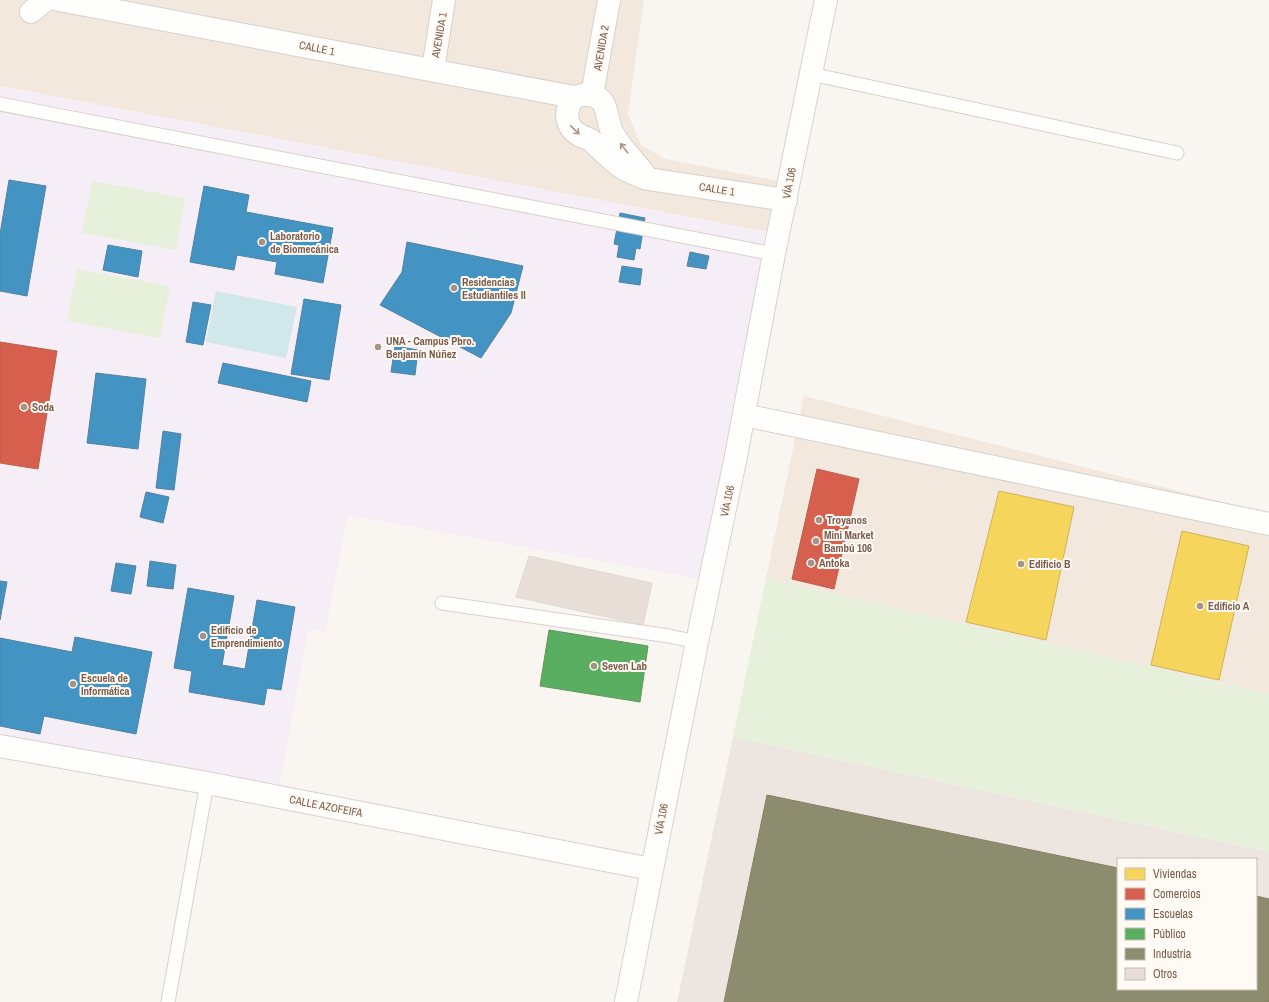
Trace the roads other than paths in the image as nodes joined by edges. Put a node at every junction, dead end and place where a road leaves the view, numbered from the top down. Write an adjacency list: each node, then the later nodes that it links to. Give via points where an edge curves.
1 (59, 0): 5 (street, CALLE 1)
2 (444, 0): 5 (street, AVENIDA 1)
3 (609, 0): 7 (street, AVENIDA 2)
4 (826, 0): 6 (street, VÍA 106)
5 (433, 69): 7 (street, CALLE 1)
6 (811, 74): 9 (lane); 11 (street, VÍA 106)
7 (583, 96): 10 (street, one-way to 7, via 613,134 601,100); 10 (street, CALLE 1, one-way to 10, via 568,105 566,115 573,130 590,139 615,165)
8 (0, 106): 12 (lane)
9 (1177, 153)
10 (648, 179): 11 (street, CALLE 1)
11 (786, 200): 12 (street, VÍA 106)
12 (774, 254): 13 (street, VÍA 106)
13 (744, 415): 14 (street); 16 (street, VÍA 106)
14 (1269, 524)
15 (442, 603): 16 (lane)
16 (697, 642): 19 (street, VÍA 106)
17 (0, 746): 18 (street, CALLE AZOFEIFA)
18 (207, 783): 19 (street, CALLE AZOFEIFA); 20 (lane)
19 (651, 869): 21 (street, VÍA 106)
20 (168, 1002)
21 (626, 1002)

